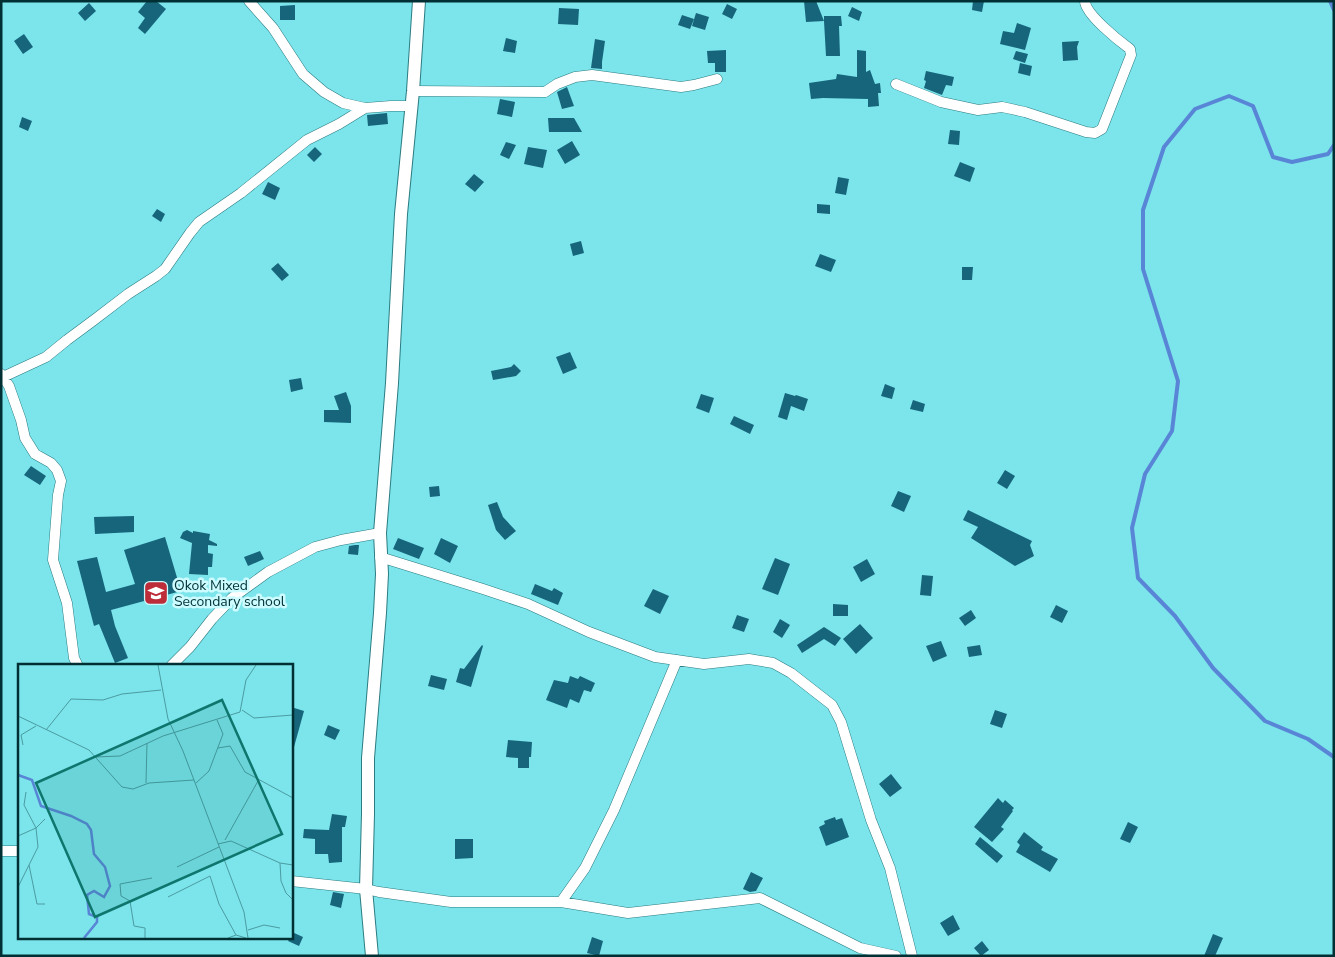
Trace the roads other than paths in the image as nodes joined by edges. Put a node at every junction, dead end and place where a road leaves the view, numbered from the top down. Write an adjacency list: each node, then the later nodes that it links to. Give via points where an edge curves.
1 (249, 1): 8 (street, via 273,28 303,74 343,103)
2 (419, 1): 6 (street)
3 (1085, 1): 5 (street, via 1088,11 1130,49 1131,56 1102,129 1086,132 1002,107 978,110 941,102)
4 (717, 79): 6 (street, via 681,86 592,74 575,77 545,92)
5 (896, 84)
6 (413, 91): 7 (street)
7 (411, 106): 8 (street); 10 (street)
8 (365, 108): 9 (street, via 307,140 242,193 199,222 156,276 46,357)
9 (2, 375): 13 (street, via 9,386 25,438 35,454 57,470 61,481 54,560 67,603)
10 (380, 533): 11 (street); 14 (street, via 315,547 268,572 232,598)
11 (380, 557): 12 (street, via 528,604 655,657); 18 (street, via 381,584 368,758)
12 (677, 660): 19 (street, via 614,810 586,868); 22 (street, via 704,664 749,659 773,663 832,705 841,722 871,820 890,868)
13 (77, 664)
14 (173, 664)
15 (1, 851): 16 (street)
16 (18, 851)
17 (292, 880): 18 (street)
18 (366, 888): 19 (street, via 451,902); 20 (street)
19 (561, 902): 21 (street, via 628,913 760,898 860,948)
20 (372, 956)
21 (896, 956)
22 (912, 956)

